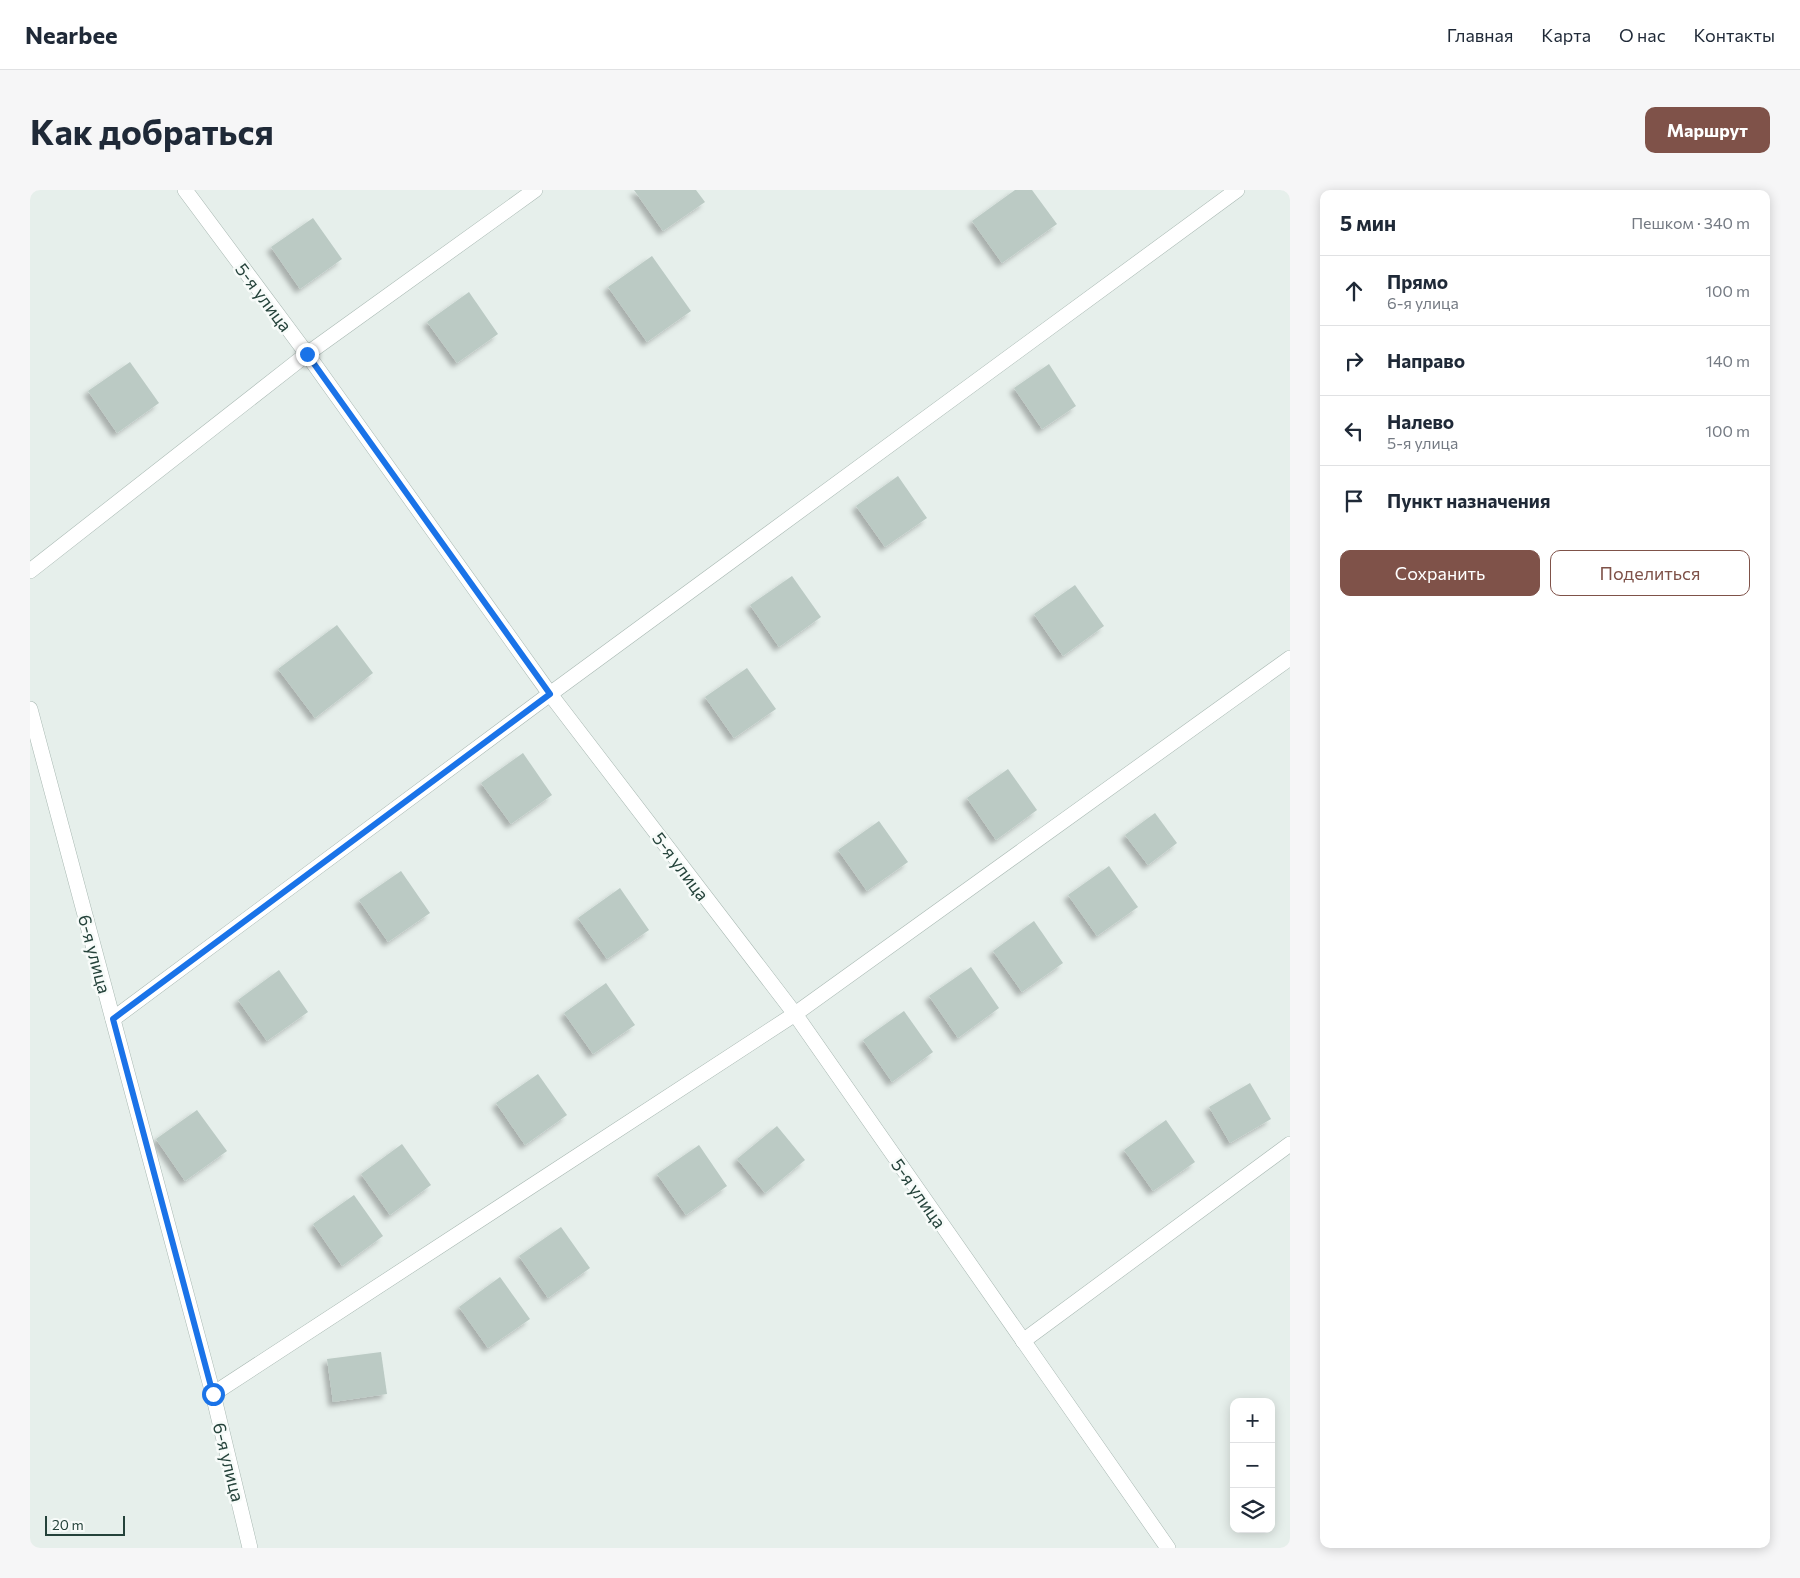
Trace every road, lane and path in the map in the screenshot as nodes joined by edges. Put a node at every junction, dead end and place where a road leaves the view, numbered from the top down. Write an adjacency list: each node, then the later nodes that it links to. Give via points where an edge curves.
1 (185, 190): 4 (street, 5-я улица)
2 (535, 190): 4 (street)
3 (1237, 190): 7 (street)
4 (307, 354): 5 (street); 7 (street, 5-я улица)
5 (30, 571)
6 (1290, 658): 9 (street)
7 (550, 694): 9 (street, 5-я улица); 10 (street)
8 (30, 709): 10 (street, 6-я улица)
9 (795, 1014): 12 (street, 5-я улица); 13 (street)
10 (113, 1019): 13 (street, 6-я улица)
11 (1290, 1144): 12 (street)
12 (1023, 1341): 15 (street, 5-я улица)
13 (213, 1394): 14 (street, 6-я улица)
14 (250, 1548)
15 (1168, 1548)

